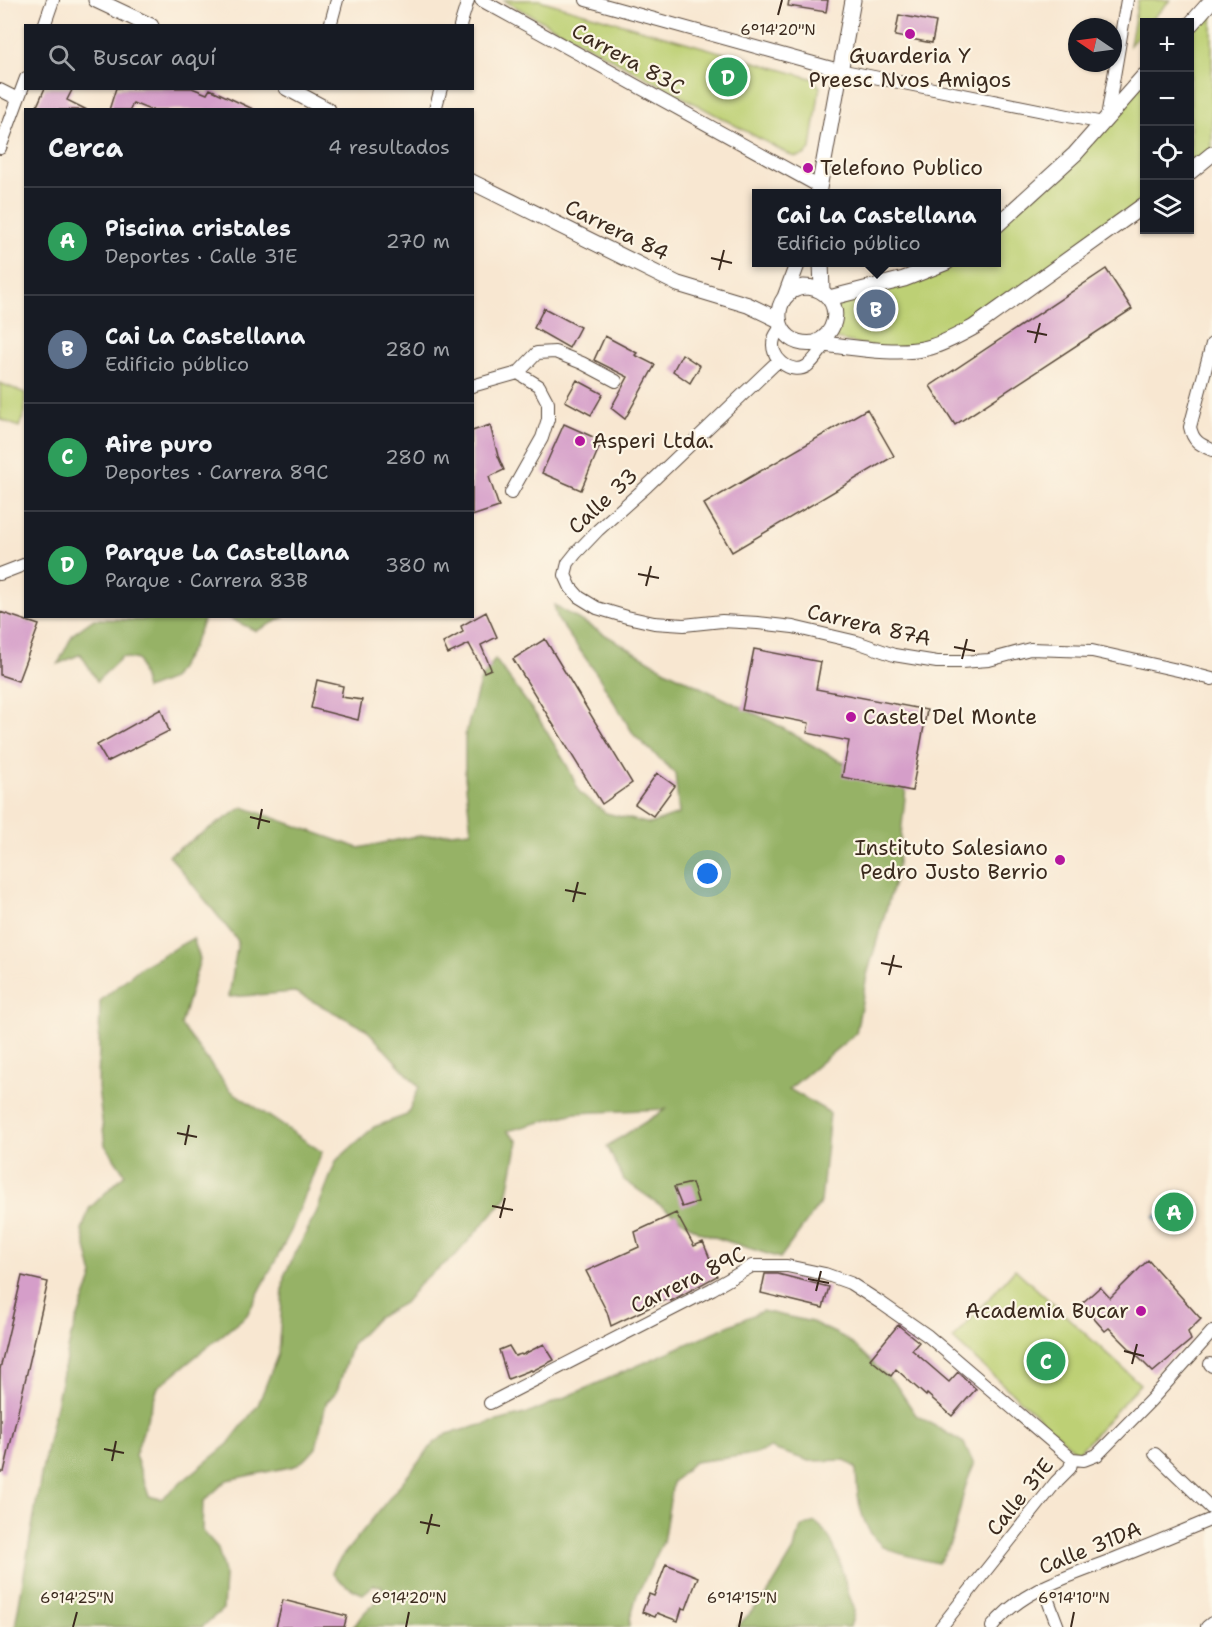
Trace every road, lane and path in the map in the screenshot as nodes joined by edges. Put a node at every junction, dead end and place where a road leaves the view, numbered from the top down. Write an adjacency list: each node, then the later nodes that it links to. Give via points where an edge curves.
1 (53, 0): 11 (street)
2 (96, 0): 12 (street)
3 (337, 0): 13 (street)
4 (468, 0): 14 (street)
5 (481, 0): 30 (street, Carrera 83C)
6 (586, 0): 15 (street)
7 (853, 0): 15 (street)
8 (1127, 0): 25 (street)
9 (1212, 0): 10 (street)
10 (1194, 20)
11 (45, 24)
12 (147, 24)
13 (331, 24)
14 (461, 24)
15 (839, 70): 25 (street); 31 (street)
16 (1140, 81): 25 (street)
17 (24, 83): 22 (street)
18 (0, 90): 22 (street)
19 (295, 90): 21 (street)
20 (440, 90): 24 (street)
21 (310, 94): 23 (street)
22 (18, 99): 26 (street)
23 (326, 108)
24 (436, 108)
25 (1105, 121): 33 (street)
26 (0, 148)
27 (1212, 154): 28 (street)
28 (1194, 169)
29 (474, 183): 38 (street, Carrera 84, via 678,284)
30 (815, 189)
31 (819, 189)
32 (1140, 208): 39 (street, via 974,327 950,340 910,351)
33 (1001, 221)
34 (796, 267): 38 (street)
35 (822, 267): 37 (street)
36 (934, 267): 37 (street, via 904,279)
37 (825, 294): 38 (street, via 799,288); 39 (street, via 835,311 834,324)
38 (781, 312): 39 (street, via 785,334 799,343); 41 (street, via 773,345)
39 (820, 344): 41 (street, via 801,368 789,367)
40 (1212, 344): 45 (street, via 1190,427 1192,437)
41 (779, 360): 49 (street, Calle 33, via 598,530 568,563)
42 (518, 373): 43 (street, via 537,353 555,352); 44 (street); 46 (street, via 539,386 548,403 548,419 542,438)
43 (616, 381)
44 (474, 385)
45 (1207, 447)
46 (511, 493)
47 (24, 565): 48 (street)
48 (0, 574)
49 (566, 575): 50 (street, Carrera 87A, via 579,597 597,608 654,622 684,626 722,621 793,627 894,655 937,662 989,660 1030,649 1092,651)
50 (1212, 679)
51 (1212, 1332): 54 (street, Calle 31E, via 1097,1455)
52 (490, 1402): 54 (street, Carrera 89C, via 752,1266 787,1266 850,1283 881,1303 928,1336)
53 (1155, 1454): 55 (street)
54 (1072, 1459): 59 (street, Calle 31E, via 1070,1468)
55 (1212, 1509)
56 (1212, 1519): 57 (street, Calle 31DA)
57 (1043, 1587): 60 (street, Calle 31DA, via 1011,1607); 61 (street)
58 (1212, 1623): 62 (street)
59 (941, 1627)
60 (992, 1627)
61 (1058, 1627)
62 (1207, 1627)

